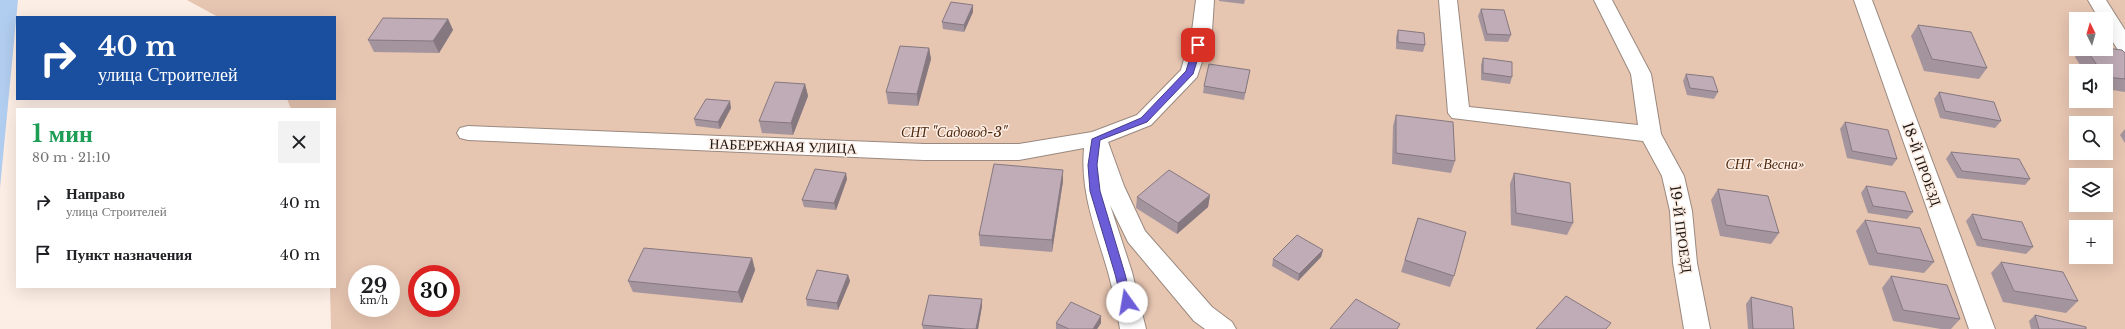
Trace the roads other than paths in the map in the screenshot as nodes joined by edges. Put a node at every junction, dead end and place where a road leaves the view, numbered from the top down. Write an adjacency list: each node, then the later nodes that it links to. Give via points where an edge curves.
1 (1206, 0): 9 (street, НАБЕРЕЖНАЯ УЛИЦА, via 1202,31 1190,72 1144,120)
2 (1448, 0): 8 (street, via 1459,113)
3 (1603, 0): 8 (street, 19-Й ПРОЕЗД, via 1641,74)
4 (1863, 0): 13 (street, 18-Й ПРОЕЗД)
5 (2097, 0): 6 (street)
6 (2125, 46)
7 (468, 133): 9 (street, НАБЕРЕЖНАЯ УЛИЦА, via 924,152 1019,152)
8 (1650, 134): 12 (street, 19-Й ПРОЕЗД, via 1673,176 1681,211 1685,263)
9 (1096, 139): 10 (street, via 1092,165 1095,191 1120,274); 11 (street, via 1113,186 1136,236 1203,314)
10 (1133, 329)
11 (1223, 329)
12 (1697, 329)
13 (1982, 329)

